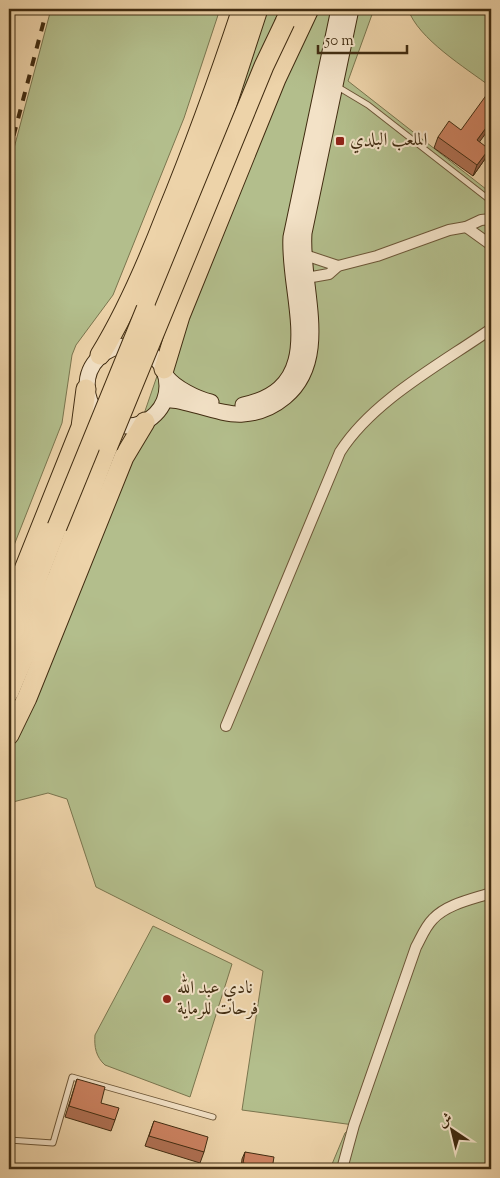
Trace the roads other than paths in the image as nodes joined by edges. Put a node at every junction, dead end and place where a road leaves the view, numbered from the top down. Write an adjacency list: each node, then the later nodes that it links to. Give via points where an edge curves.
1 (242, 9): 16 (highway, via 149,258 122,319)
2 (258, 9): 22 (highway, bridge, via 226,107)
3 (308, 9): 17 (highway, via 272,88 180,316)
4 (339, 9): 7 (street)
5 (351, 9): 7 (street)
6 (288, 15): 23 (highway, bridge, via 237,130)
7 (329, 82): 8 (lane, via 368,105); 12 (street, via 290,237)
8 (491, 201)
9 (491, 219): 10 (street)
10 (466, 227): 11 (street); 13 (street)
11 (491, 245)
12 (296, 252): 13 (street); 14 (street)
13 (338, 266): 14 (street, via 329,274)
14 (298, 276): 17 (street, via 298,353 291,372 276,391 252,403 227,406 202,400 170,380); 19 (street, via 311,327 310,355 300,381 291,392 267,408 241,414)
15 (491, 329): 24 (street, via 380,406 348,438)
16 (100, 355): 17 (street, via 113,347 143,348 155,356); 18 (street, via 89,371)
17 (165, 372): 19 (street)
18 (86, 389): 20 (street, via 93,408 107,421 126,426); 21 (highway, via 80,426)
19 (165, 400): 20 (street, via 157,413)
20 (145, 422): 25 (highway, via 124,457)
21 (9, 607)
22 (9, 651)
23 (11, 687)
24 (226, 726)
25 (9, 735)
26 (491, 893): 29 (street, via 458,904 433,918 424,931 354,1126)
27 (212, 1116): 28 (lane, via 72,1077 53,1143)
28 (9, 1140)
29 (342, 1169)

